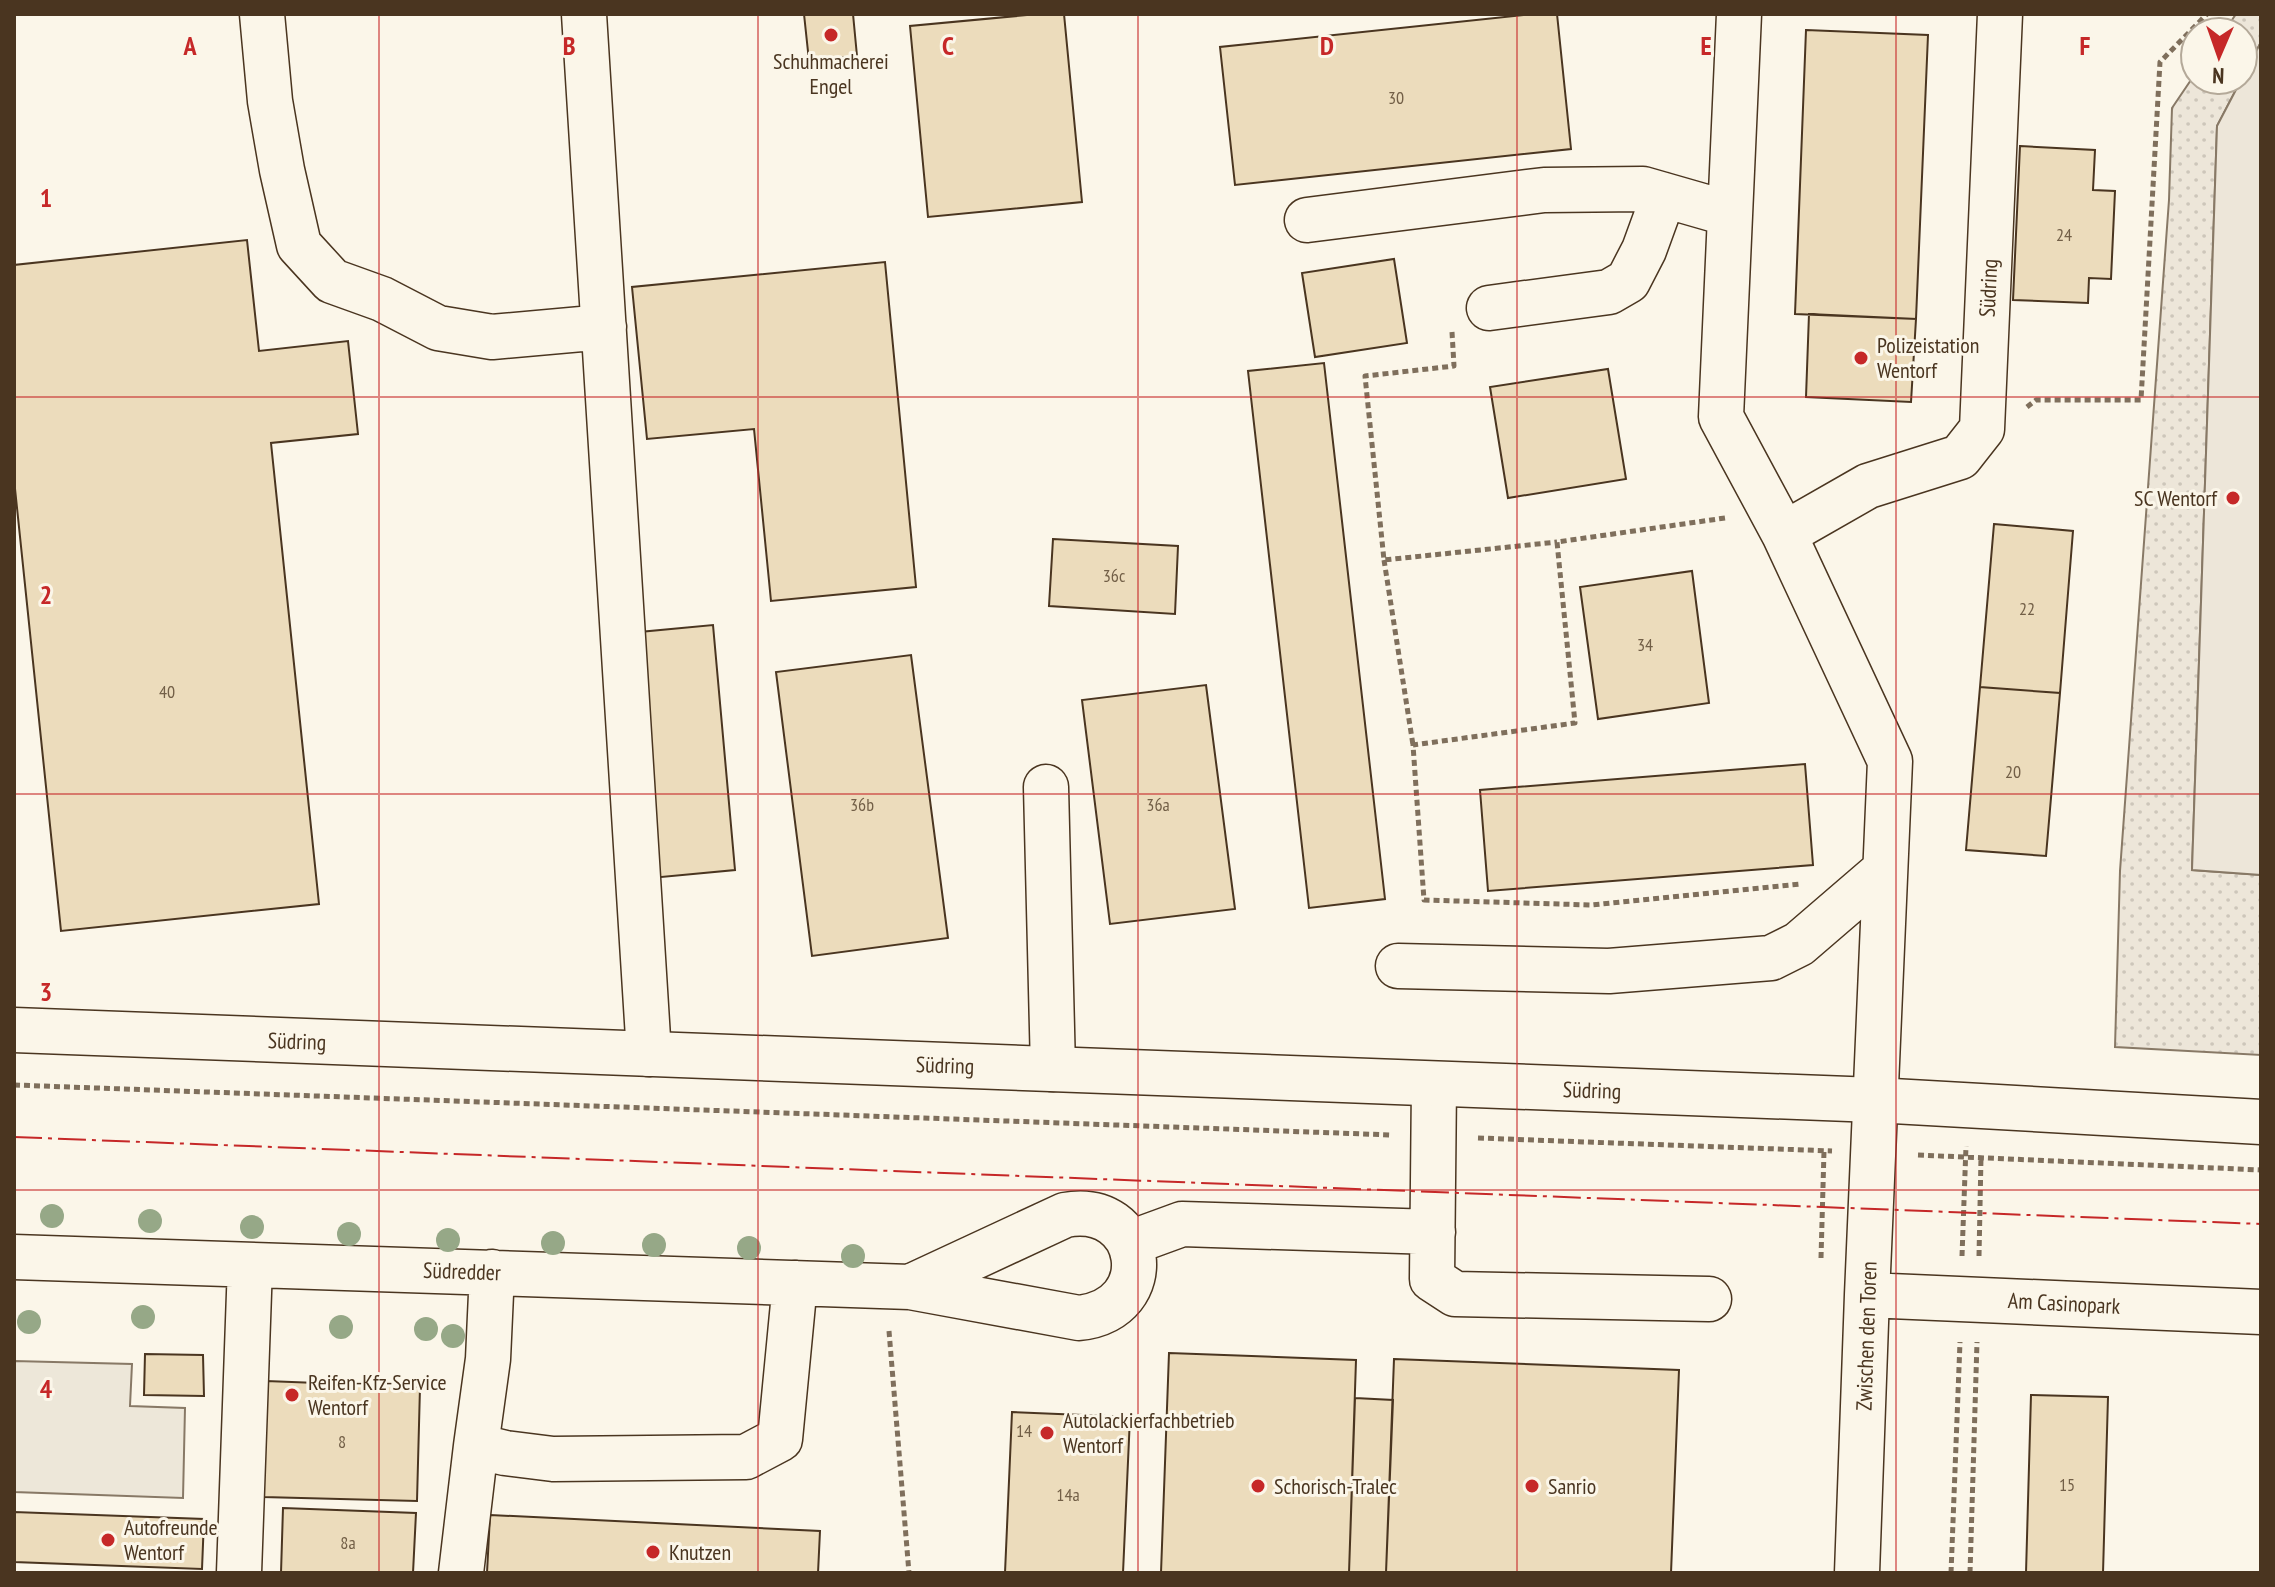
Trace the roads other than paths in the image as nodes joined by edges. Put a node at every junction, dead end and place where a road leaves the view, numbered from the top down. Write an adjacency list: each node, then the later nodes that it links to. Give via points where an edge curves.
1 (262, 14): 9 (street, via 275,128 299,245 332,281 438,328 465,333 492,337)
2 (584, 14): 9 (street)
3 (1739, 14): 6 (street)
4 (2000, 14): 10 (street, Südring, via 1982,429 1960,457 1868,486)
5 (1664, 195): 6 (street); 7 (street, via 1643,189 1544,190); 8 (street, via 1628,281 1609,292)
6 (1730, 214): 10 (street, via 1721,417)
7 (1307, 220)
8 (1470, 315)
9 (604, 327): 15 (street)
10 (1779, 523): 12 (street, via 1890,761)
11 (1046, 787): 16 (street)
12 (1885, 870): 13 (street, via 1799,944 1771,958 1609,971); 18 (street)
13 (1398, 966)
14 (14, 1030): 15 (street, Südring)
15 (649, 1054): 16 (street, Südring)
16 (1053, 1069): 17 (street, Südring)
17 (1434, 1084): 18 (street, Südring); 20 (street)
18 (1875, 1100): 19 (street, Südring); 27 (street, Zwischen den Toren)
19 (2261, 1122)
20 (1433, 1232): 21 (street, via 1182,1224); 28 (street, via 1432,1279 1455,1294)
21 (1130, 1243): 26 (street, Südredder, via 1106,1217 1079,1212); 26 (street, Südredder, via 1134,1272 1129,1287 1121,1300 1098,1315 1070,1317)
22 (14, 1257): 23 (street, Südredder)
23 (250, 1265): 24 (street, Südredder); 31 (street)
24 (492, 1272): 25 (street, Südredder); 30 (street)
25 (795, 1283): 26 (street, Südredder); 30 (street, via 780,1439 746,1457 553,1459)
26 (910, 1287)
27 (1867, 1295): 29 (street, Am Casinopark); 33 (street, Zwischen den Toren)
28 (1709, 1299)
29 (2261, 1312)
30 (476, 1446): 32 (street)
31 (239, 1573)
32 (461, 1573)
33 (1857, 1573)

